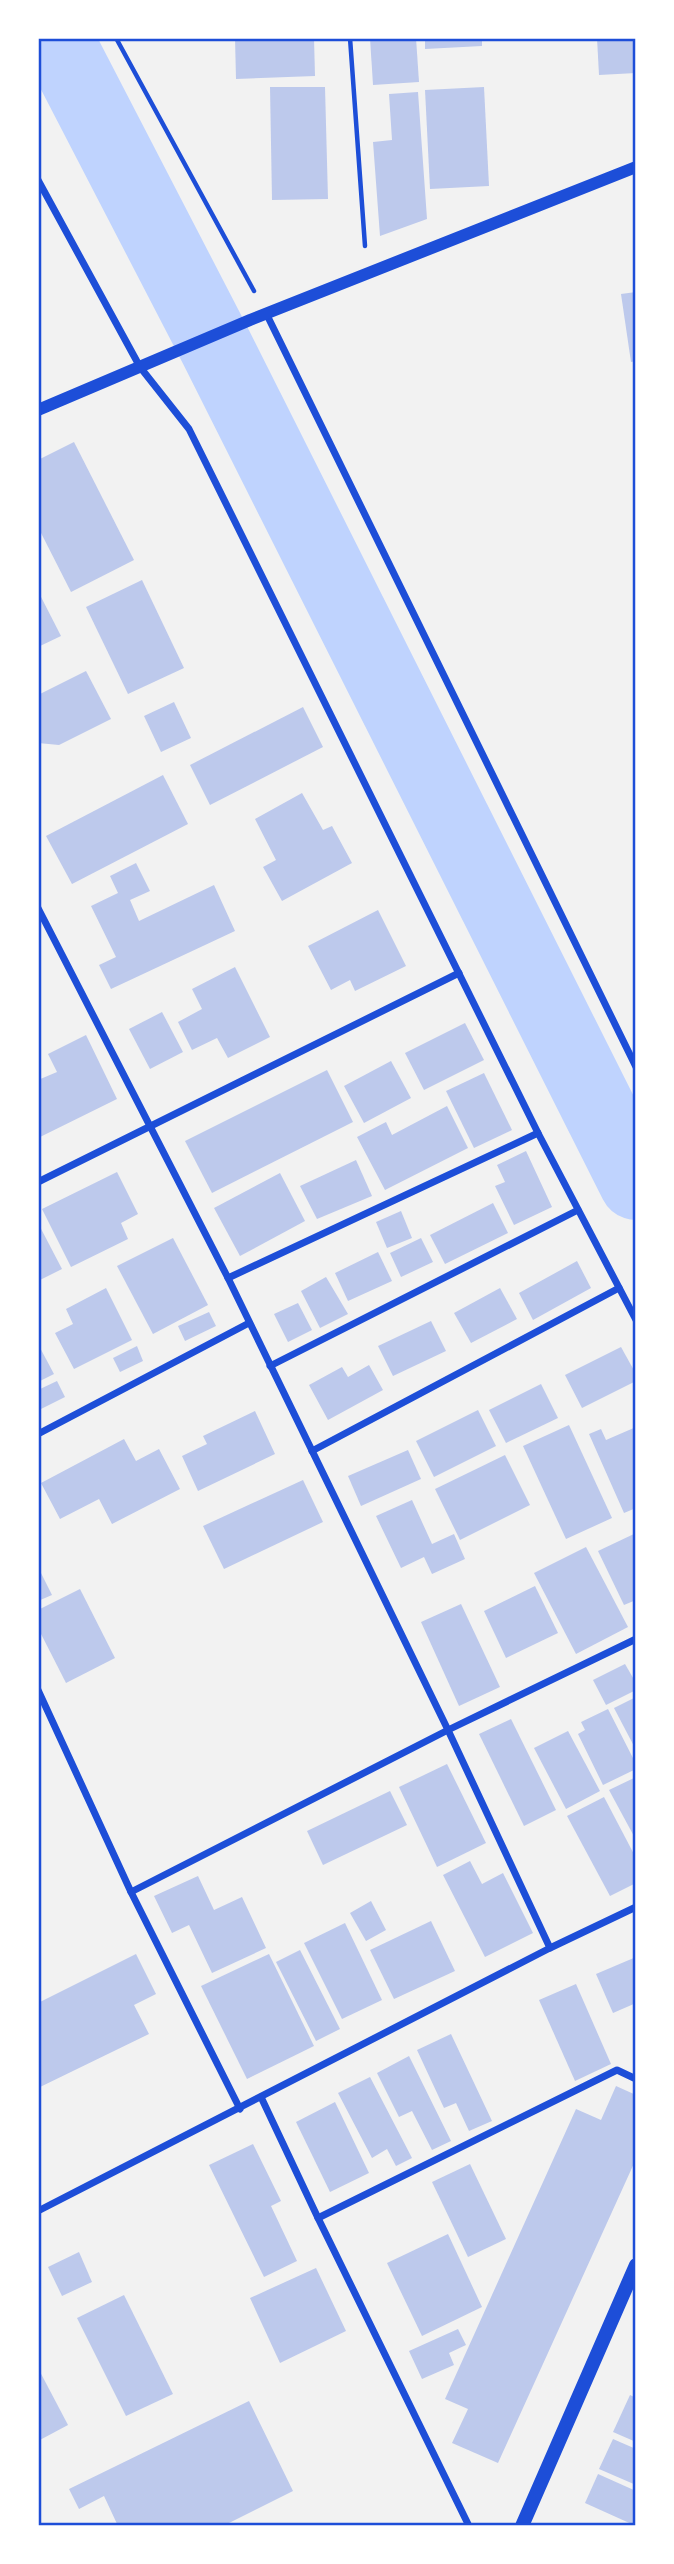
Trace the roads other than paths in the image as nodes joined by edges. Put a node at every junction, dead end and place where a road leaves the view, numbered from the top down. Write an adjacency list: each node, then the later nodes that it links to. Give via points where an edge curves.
1 (635, 167): 3 (street)
2 (38, 180): 4 (street)
3 (266, 313): 4 (street); 8 (street)
4 (140, 366): 5 (street); 7 (street, via 189,429)
5 (38, 410)
6 (38, 908): 9 (street)
7 (460, 973): 9 (street); 10 (street)
8 (635, 1067)
9 (149, 1126): 11 (street); 13 (street)
10 (538, 1133): 12 (street); 13 (street)
11 (38, 1182)
12 (578, 1209): 14 (street); 17 (street)
13 (228, 1278): 16 (street)
14 (619, 1288): 15 (street); 19 (street)
15 (635, 1320)
16 (249, 1323): 17 (street); 18 (street)
17 (270, 1366): 19 (street)
18 (38, 1434)
19 (312, 1451): 22 (street)
20 (635, 1639): 22 (street)
21 (38, 1690): 23 (street)
22 (448, 1730): 23 (street); 25 (street)
23 (131, 1892): 28 (street)
24 (635, 1907): 25 (street)
25 (550, 1948): 27 (street)
26 (635, 2079): 30 (street, via 617,2070)
27 (261, 2097): 28 (street); 30 (street)
28 (240, 2109): 29 (street)
29 (38, 2211)
30 (318, 2218): 32 (street)
31 (635, 2265): 33 (main road)
32 (470, 2525)
33 (522, 2525)

